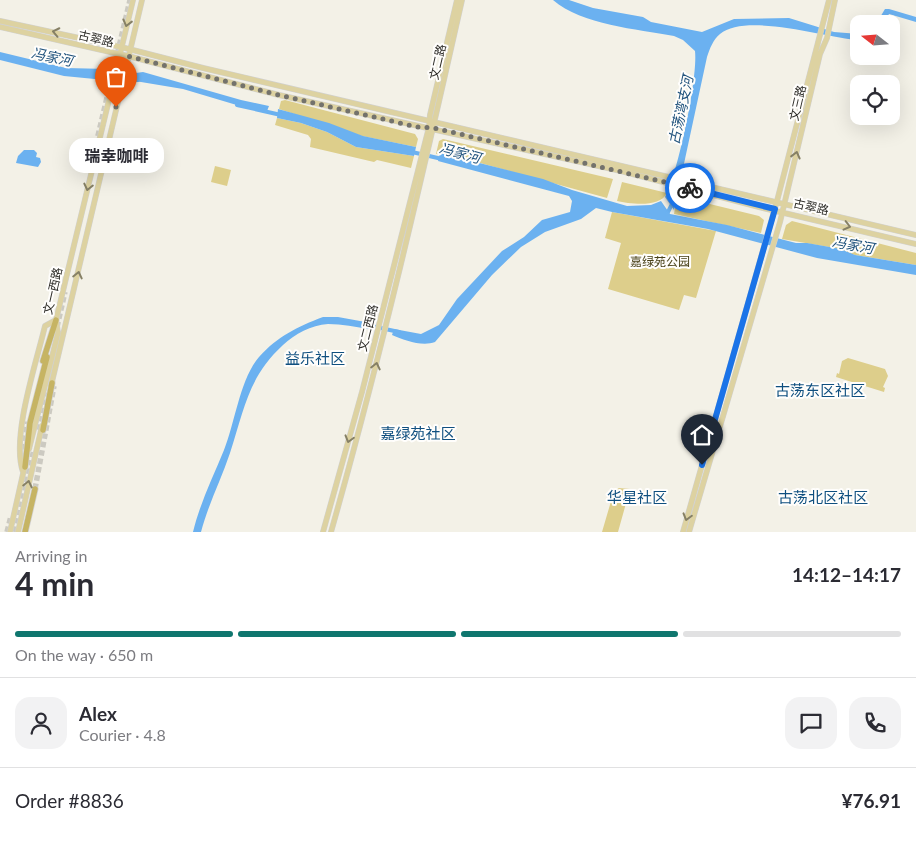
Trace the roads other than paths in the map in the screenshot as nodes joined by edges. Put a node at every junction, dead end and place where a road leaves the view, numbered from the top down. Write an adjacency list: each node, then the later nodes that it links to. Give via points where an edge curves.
1 (133, 0): 9 (main road, 文一西路, one-way to 9)
2 (142, 0): 10 (main road, 文一西路)
3 (457, 0): 13 (main road, 文二路)
4 (462, 0): 13 (main road, 文二路)
5 (829, 0): 16 (main road, 文三路)
6 (835, 0): 17 (main road, 文三路, one-way to 6)
7 (0, 21): 9 (main road, 古翠路, one-way to 7)
8 (0, 27): 11 (main road, 古翠路)
9 (121, 47): 10 (main road, 古翠路); 11 (main road, 文一西路)
10 (129, 49): 12 (main road, 文一西路); 13 (main road, 古翠路)
11 (120, 55): 12 (main road, 古翠路); 22 (main road, 文一西路, one-way to 22)
12 (128, 56): 13 (main road, 古翠路, via 417,127); 24 (main road, 文一西路, one-way to 12)
13 (432, 124): 14 (main road, 文二西路); 15 (main road, 古翠路)
14 (422, 165): 33 (main road, 文二西路, one-way to 33); 34 (main road, 文二西路, one-way to 14, via 370,394)
15 (683, 183): 16 (main road, 古翠路); 18 (main road, 古翠路)
16 (777, 201): 17 (main road, 古翠路); 18 (main road, 文三路)
17 (784, 203): 19 (main road, 文三路); 20 (main road, 古翠路)
18 (775, 209): 19 (main road, 古翠路); 35 (main road, 文三路, one-way to 35)
19 (783, 211): 21 (main road, 古翠路, one-way to 21); 36 (main road, 文三路)
20 (916, 235)
21 (916, 244)
22 (56, 320): 25 (highway); 27 (main road, 文一西路, via 58,333); 28 (main road, via 45,326 20,428 19,461)
23 (47, 357): 27 (highway, via 30,423)
24 (52, 383): 26 (highway); 31 (main road, 文一西路, one-way to 24)
25 (28, 422)
26 (43, 430)
27 (25, 467): 28 (main road, 文一西路)
28 (24, 474): 30 (main road, 文一西路)
29 (35, 489): 32 (highway)
30 (10, 532)
31 (18, 532)
32 (25, 532)
33 (322, 532)
34 (331, 532)
35 (682, 532)
36 (689, 532)

